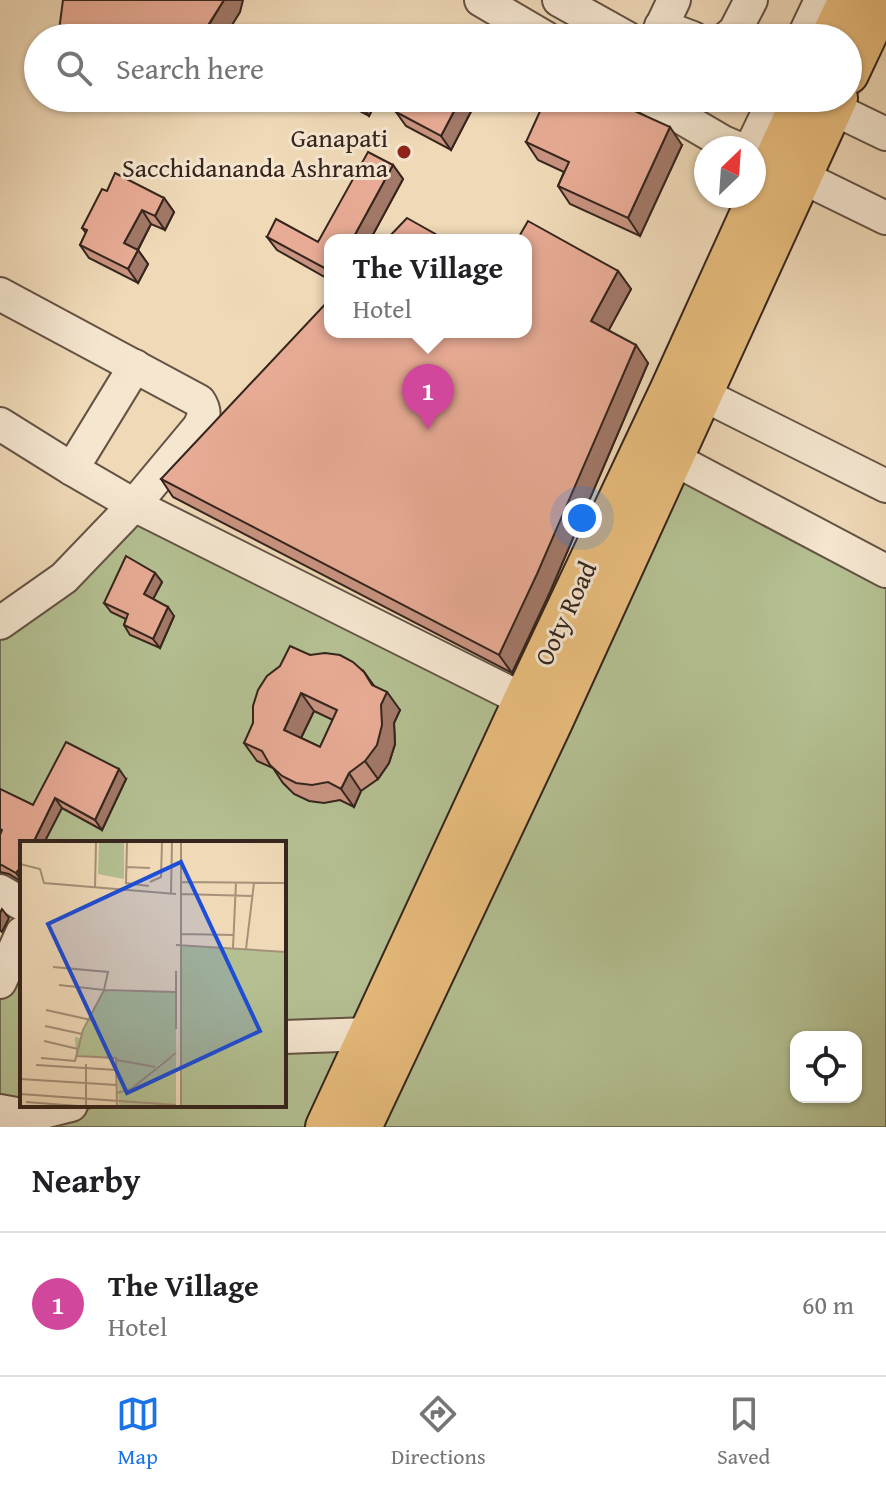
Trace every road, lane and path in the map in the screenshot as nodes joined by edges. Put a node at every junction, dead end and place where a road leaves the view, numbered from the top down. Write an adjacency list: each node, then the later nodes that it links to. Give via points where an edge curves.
1 (481, 0): 7 (street)
2 (559, 0): 8 (street)
3 (751, 0): 9 (street)
4 (821, 0): 10 (street)
5 (849, 0): 11 (main road)
6 (883, 0): 12 (main road, Ooty Road)
7 (522, 24)
8 (602, 24)
9 (739, 24)
10 (810, 24)
11 (838, 24)
12 (862, 37)
13 (672, 112): 18 (street)
14 (772, 112): 19 (street)
15 (811, 112): 20 (main road, Ooty Road)
16 (855, 112): 17 (street)
17 (886, 134)
18 (713, 136)
19 (766, 143)
20 (766, 155)
21 (766, 159): 24 (street)
22 (745, 208): 29 (main road, Ooty Road)
23 (750, 208): 27 (main road, Ooty Road)
24 (886, 218)
25 (0, 294): 26 (street)
26 (135, 366): 30 (street); 32 (street, via 199,401 204,412 199,427)
27 (702, 394): 29 (main road, Ooty Road); 31 (street)
28 (0, 424): 30 (street)
29 (659, 450): 33 (street); 35 (main road, Ooty Road); 45 (main road, Ooty Road, via 552,722)
30 (72, 469): 32 (street)
31 (886, 486)
32 (134, 505): 34 (street, via 64,578); 35 (street)
33 (886, 571)
34 (0, 623)
35 (524, 700): 40 (main road, Ooty Road)
36 (0, 891): 37 (street)
37 (20, 903)
38 (20, 937): 39 (street)
39 (1, 976)
40 (369, 1034): 41 (street); 44 (main road, Ooty Road)
41 (286, 1037)
42 (63, 1107): 43 (street, via 27,1116)
43 (0, 1111)
44 (326, 1127)
45 (361, 1127)

